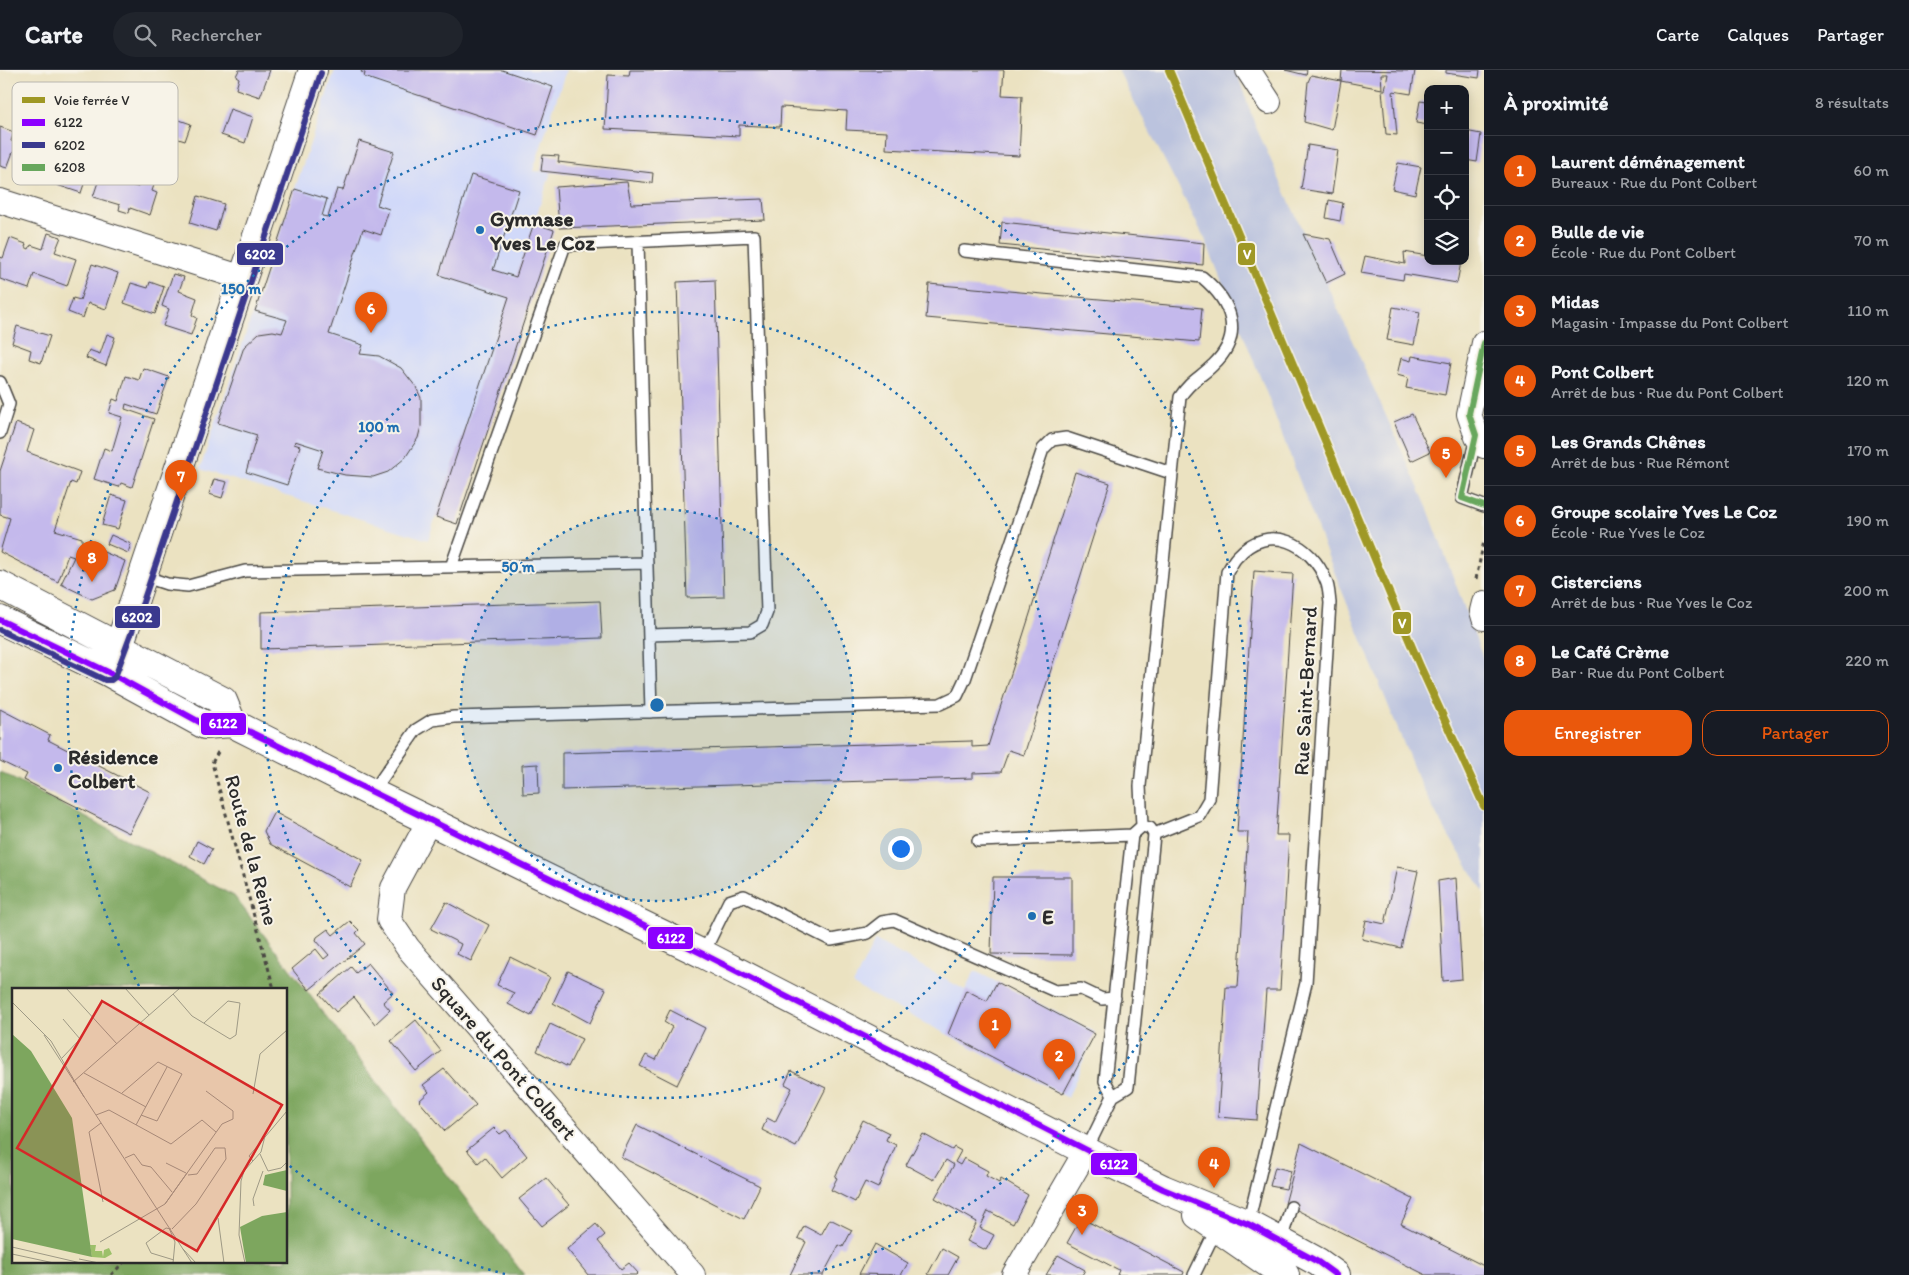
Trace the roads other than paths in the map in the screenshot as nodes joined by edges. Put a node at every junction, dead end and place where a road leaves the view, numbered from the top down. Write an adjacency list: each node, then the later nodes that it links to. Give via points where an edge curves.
1 (313, 70): 7 (main road)
2 (1248, 70): 3 (street)
3 (1270, 102)
4 (0, 201): 7 (street)
5 (638, 242): 14 (lane); 15 (lane, via 564,245); 19 (lane, via 754,236 766,602 762,625 750,632)
6 (964, 251): 12 (lane, via 1202,277 1217,289 1228,306 1233,326 1226,347 1214,365 1190,382 1180,397)
7 (243, 278): 16 (main road)
8 (1484, 343): 11 (street, via 1469,414)
9 (0, 382): 10 (lane, via 9,404)
10 (0, 433)
11 (1480, 440): 13 (lane, via 1462,498)
12 (1171, 473): 22 (lane, via 1066,438 1052,440 1043,449 965,679 957,696 940,704); 26 (lane, via 1140,786)
13 (1484, 506)
14 (647, 563): 15 (lane); 19 (lane)
15 (452, 567): 16 (lane, via 246,570 188,586 167,584)
16 (143, 576): 20 (main road)
17 (0, 585): 20 (main road)
18 (0, 620): 21 (main road)
19 (649, 635): 22 (lane)
20 (119, 646): 21 (main road); 23 (main road, via 223,701)
21 (108, 672): 23 (main road, via 204,725)
22 (651, 712): 24 (lane, via 432,720 416,730)
23 (232, 723): 24 (main road)
24 (372, 793): 25 (main road)
25 (429, 821): 30 (main road); 40 (street, Square du Pont Colbert, via 393,888 389,920 408,948)
26 (1142, 826): 27 (lane, via 1150,828); 28 (lane)
27 (1154, 834): 32 (lane, via 1128,1087); 36 (lane, Rue Saint-Bernard, via 1199,816 1209,799 1227,572 1237,556 1253,544 1270,538 1287,540 1304,549 1318,564 1327,581 1330,603 1306,983)
28 (1132, 835): 29 (lane); 31 (lane)
29 (978, 841)
30 (703, 954): 31 (lane, via 729,900 744,896 831,940 868,933 882,922 894,920 1055,991 1081,989 1102,999); 33 (main road)
31 (1115, 998): 32 (lane, via 1105,1081)
32 (1113, 1096): 33 (lane)
33 (1086, 1151): 34 (main road); 41 (street)
34 (1163, 1189): 36 (main road); 37 (main road)
35 (1291, 1207): 38 (lane)
36 (1248, 1224): 38 (main road)
37 (1221, 1231): 39 (lane, via 1240,1231 1295,1260); 42 (lane, via 1210,1242); 43 (main road)
38 (1281, 1241): 39 (main road)
39 (1327, 1269)
40 (693, 1275)
41 (1014, 1275)
42 (1194, 1275)
43 (1285, 1275)

